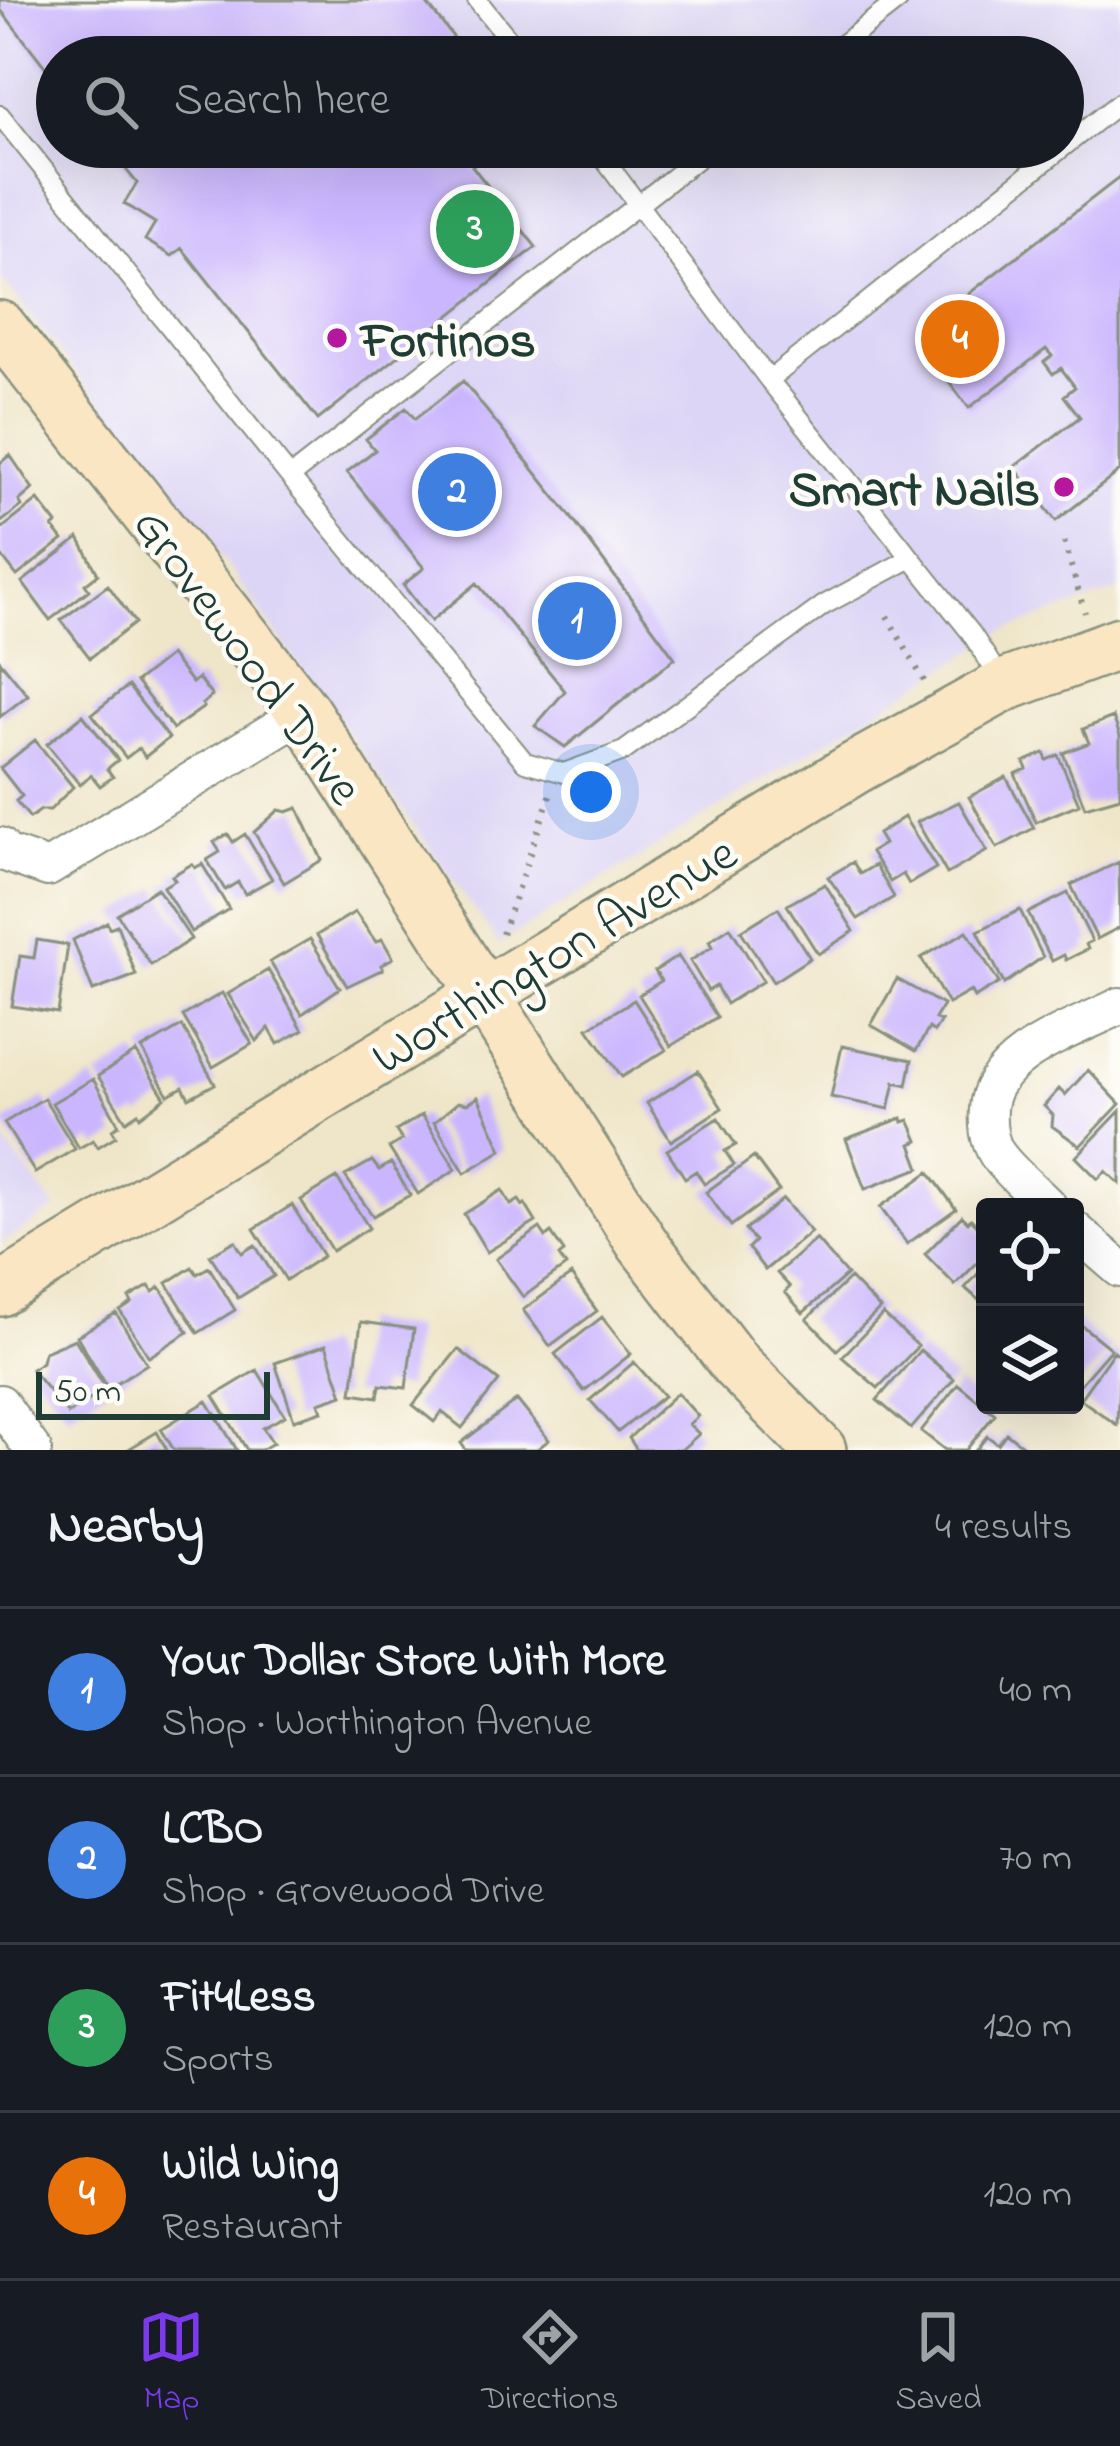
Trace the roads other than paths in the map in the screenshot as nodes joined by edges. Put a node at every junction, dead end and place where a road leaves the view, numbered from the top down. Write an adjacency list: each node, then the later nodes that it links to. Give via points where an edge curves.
1 (477, 0): 3 (lane)
2 (898, 0): 4 (lane)
3 (506, 36)
4 (853, 36)
5 (1120, 102): 7 (lane)
6 (0, 115): 8 (lane)
7 (1084, 131)
8 (36, 160)
9 (42, 168): 16 (lane)
10 (612, 168): 13 (lane)
11 (685, 168): 13 (lane)
12 (1037, 168): 15 (lane)
13 (640, 204): 15 (lane); 16 (lane)
14 (0, 327): 20 (street, Grovewood Drive)
15 (770, 380): 17 (lane)
16 (290, 478): 17 (lane, via 524,762 564,773 624,751 824,605)
17 (911, 558): 19 (lane)
18 (1104, 632): 19 (street, Worthington Avenue)
19 (1005, 685): 22 (street, Worthington Avenue)
20 (304, 712): 21 (street, via 48,868); 22 (street, Grovewood Drive)
21 (0, 846)
22 (482, 996): 27 (street, Worthington Avenue); 30 (street, Grovewood Drive, via 693,1313)
23 (1120, 1006): 24 (street, via 1016,1059 989,1096 989,1136 998,1155)
24 (1040, 1198)
25 (1084, 1238): 26 (street)
26 (1120, 1269)
27 (0, 1291)
28 (0, 1403): 29 (street)
29 (33, 1450)
30 (820, 1450)

